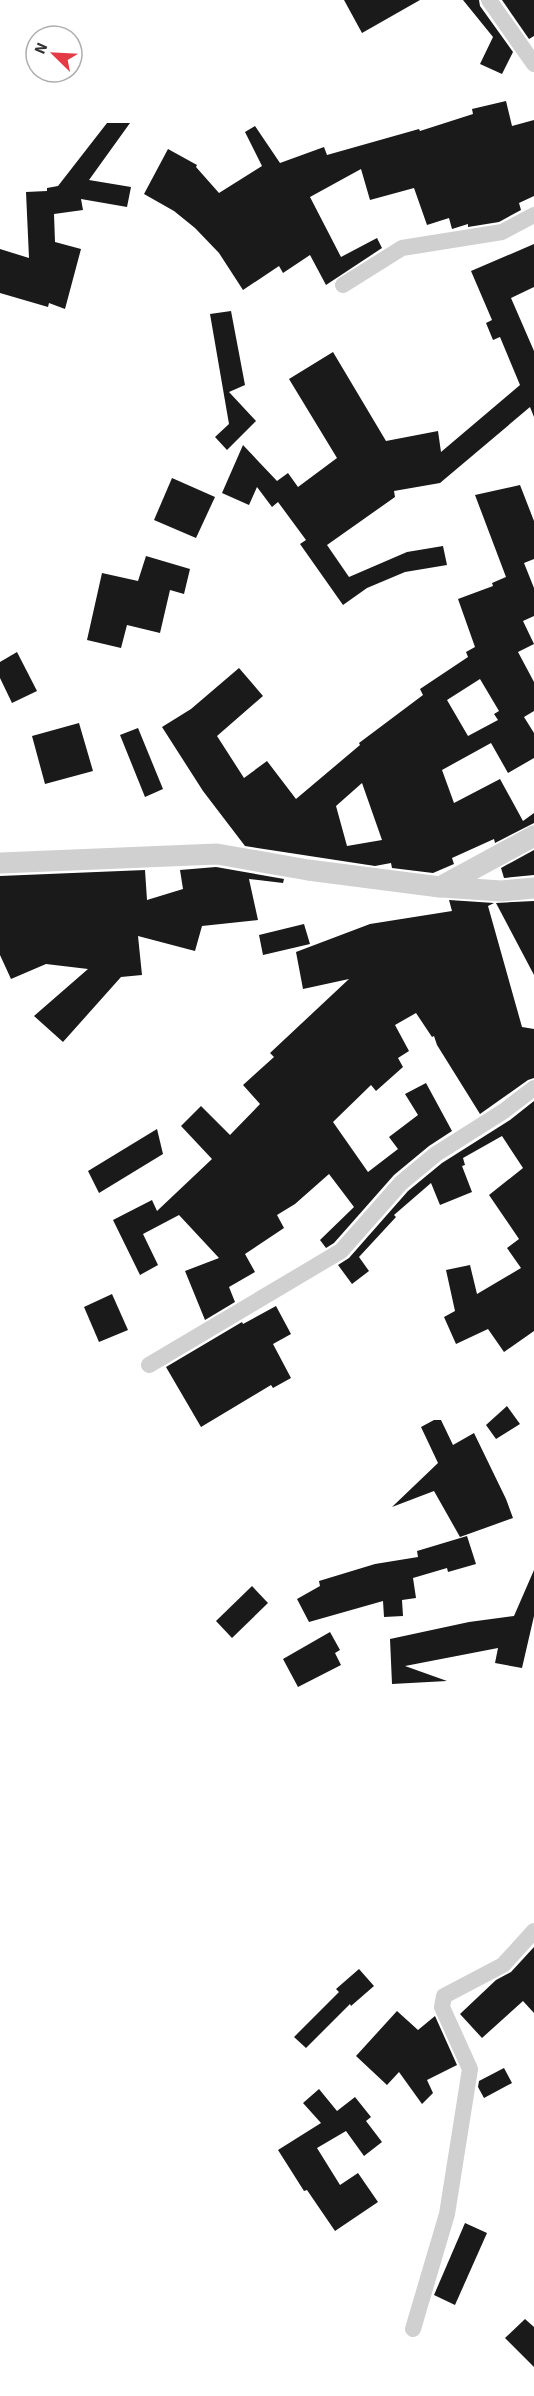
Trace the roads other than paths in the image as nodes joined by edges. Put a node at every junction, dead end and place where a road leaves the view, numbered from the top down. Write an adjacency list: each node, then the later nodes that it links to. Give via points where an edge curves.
1 (489, 0): 2 (street)
2 (534, 64)
3 (534, 215): 4 (street, via 502,231 402,248)
4 (343, 285)
5 (534, 836): 7 (street)
6 (0, 863): 7 (street, via 217,854)
7 (440, 887): 8 (street, via 501,891)
8 (534, 888)
9 (534, 1088): 10 (street, via 401,1182 341,1251)
10 (149, 1365)
11 (534, 1931): 12 (street, via 503,1965 444,1996 442,2007 470,2068 447,2214)
12 (413, 2329)

